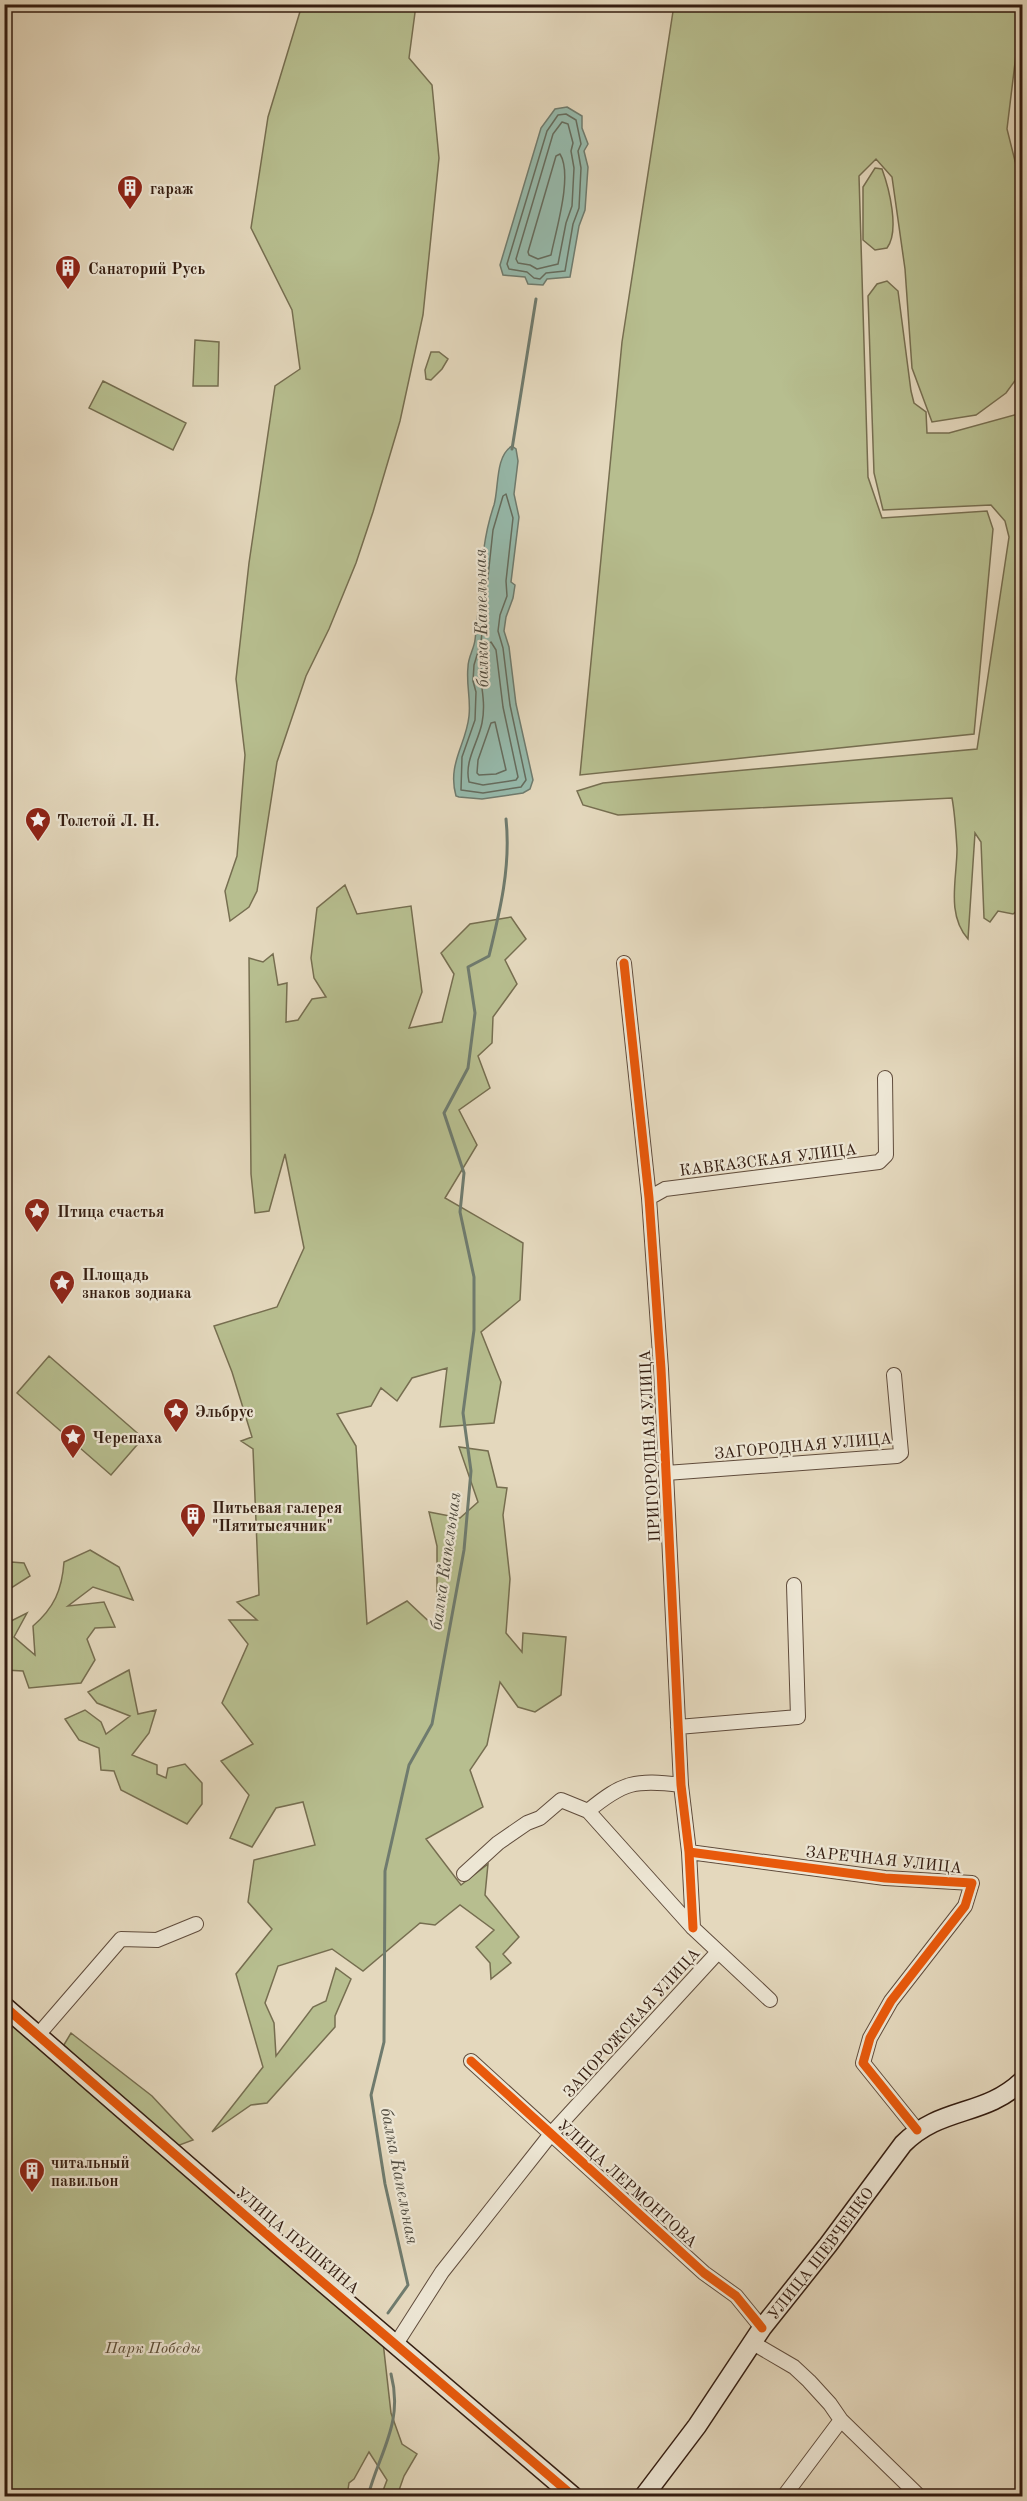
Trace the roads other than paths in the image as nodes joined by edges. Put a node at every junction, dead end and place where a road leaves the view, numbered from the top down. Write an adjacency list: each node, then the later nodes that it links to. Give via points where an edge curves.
1 (624, 963): 3 (street, ПРИГОРОДНАЯ УЛИЦА)
2 (885, 1078): 3 (street, КАВКАЗСКАЯ УЛИЦА, via 886,1155 879,1162 665,1190)
3 (649, 1198): 5 (street, ПРИГОРОДНАЯ УЛИЦА)
4 (894, 1375): 5 (street, ЗАГОРОДНАЯ УЛИЦА, via 901,1453 897,1456)
5 (666, 1473): 7 (street, ПРИГОРОДНАЯ УЛИЦА)
6 (794, 1585): 7 (street, via 798,1717)
7 (678, 1727): 8 (street, ПРИГОРОДНАЯ УЛИЦА)
8 (681, 1785): 9 (street, via 653,1781 630,1784 610,1793); 10 (street, ПРИГОРОДНАЯ УЛИЦА)
9 (588, 1811): 11 (street, via 561,1800 540,1818 498,1843); 13 (street)
10 (689, 1852): 13 (street, ПРИГОРОДНАЯ УЛИЦА); 20 (street, ЗАРЕЧНАЯ УЛИЦА, via 885,1878 972,1883 965,1906 891,2001 870,2038 863,2063)
11 (464, 1874)
12 (196, 1924): 17 (street, via 157,1940 121,1939)
13 (693, 1928): 14 (street)
14 (718, 1952): 15 (street); 21 (street, ЗАПОРОЖСКАЯ УЛИЦА)
15 (770, 2000)
16 (4, 2006): 17 (street, УЛИЦА ПУШКИНА)
17 (38, 2035): 23 (street, УЛИЦА ПУШКИНА)
18 (471, 2061): 21 (street, УЛИЦА ЛЕРМОНТОВА)
19 (1023, 2081): 20 (street, via 982,2107 936,2120)
20 (918, 2130): 22 (street, УЛИЦА ШЕВЧЕНКО, via 903,2144)
21 (551, 2134): 22 (street, УЛИЦА ЛЕРМОНТОВА, via 704,2273 736,2296); 23 (street, ЗАПОРОЖСКАЯ УЛИЦА, via 442,2272)
22 (757, 2336): 24 (street, via 794,2367); 26 (street, УЛИЦА ШЕВЧЕНКО)
23 (395, 2343): 25 (street, УЛИЦА ПУШКИНА)
24 (841, 2420): 27 (street); 28 (street)
25 (573, 2496)
26 (644, 2496)
27 (784, 2496)
28 (919, 2496)

